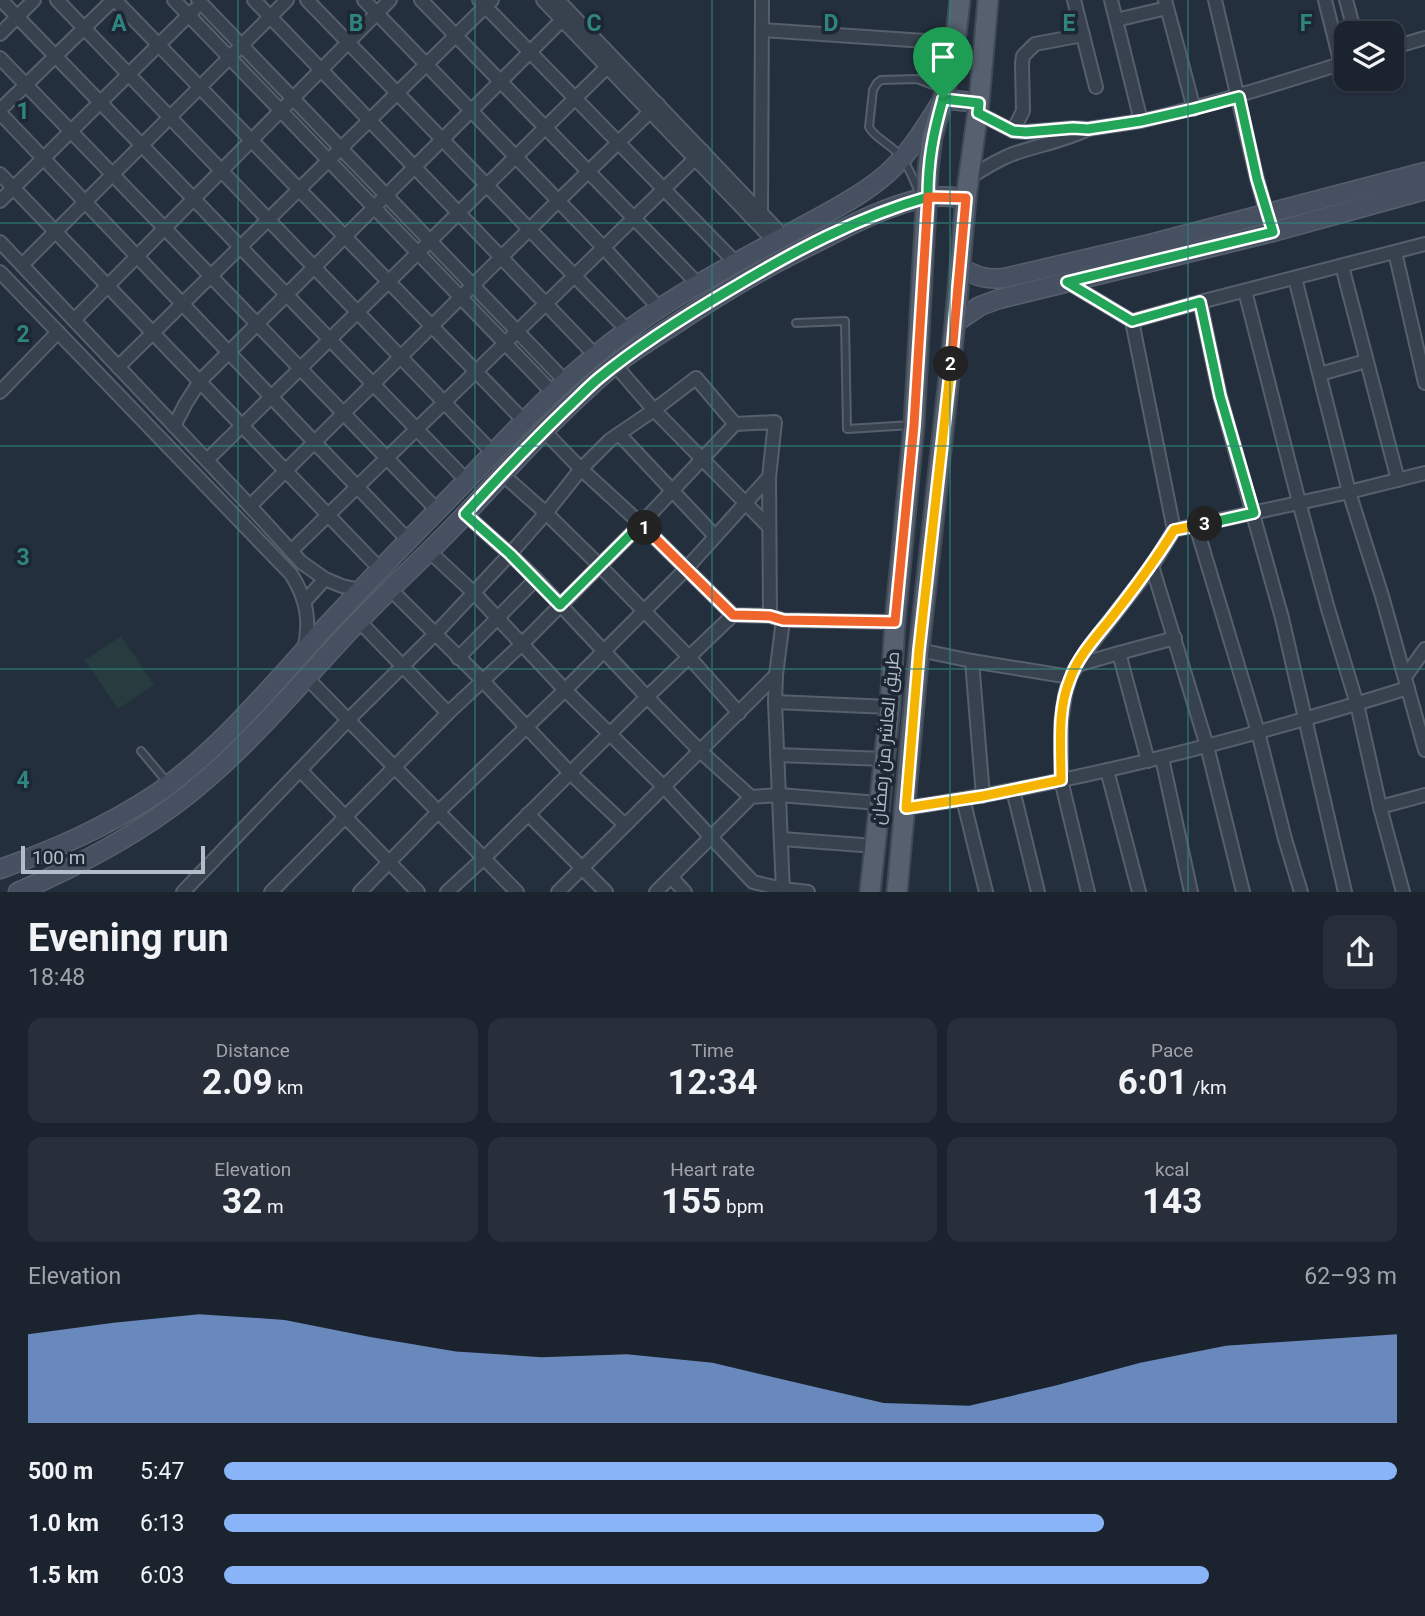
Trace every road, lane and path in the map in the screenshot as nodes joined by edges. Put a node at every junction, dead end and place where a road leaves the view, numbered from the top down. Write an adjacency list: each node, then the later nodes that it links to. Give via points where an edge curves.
1 (1, 0): 27 (street)
2 (34, 0): 27 (street)
3 (57, 0): 32 (street)
4 (114, 0): 32 (street); 42 (street)
5 (174, 0): 26 (street)
6 (254, 0): 28 (street)
7 (287, 0): 28 (street)
8 (307, 0): 39 (street)
9 (364, 0): 25 (street)
10 (390, 0): 25 (street)
11 (421, 0): 37 (street)
12 (543, 0): 29 (street)
13 (558, 0): 63 (street)
14 (762, 0): 33 (street)
15 (960, 0): 40 (main road, طريق العاشر من رمضان)
16 (988, 0): 64 (main road, طريق العاشر من رمضان)
17 (1074, 0): 36 (street)
18 (1111, 0): 30 (street)
19 (1215, 0): 59 (street)
20 (1325, 0): 34 (street)
21 (1346, 0): 31 (street)
22 (201, 1): 26 (street); 43 (street)
23 (486, 2): 37 (street); 44 (street)
24 (1166, 4): 30 (street); 65 (street)
25 (377, 13): 39 (street); 48 (street)
26 (189, 16): 42 (street); 47 (street)
27 (18, 17): 35 (street); 45 (street)
28 (270, 17): 43 (street); 51 (street)
29 (562, 20): 44 (street); 50 (street)
30 (1116, 20): 71 (street)
31 (1352, 21)
32 (84, 28): 45 (street); 52 (street)
33 (762, 30): 40 (street); 106 (street)
34 (1334, 32)
35 (0, 34)
36 (1083, 35): 56 (street); 75 (street, via 1035,44 1023,56 1023,111)
37 (456, 36): 48 (street); 53 (street)
38 (1425, 38): 41 (street)
39 (348, 42): 51 (street); 57 (street)
40 (955, 43): 58 (main road, طريق العاشر من رمضان)
41 (1404, 44)
42 (159, 45): 52 (street); 55 (street)
43 (242, 46): 47 (street); 61 (street)
44 (530, 52): 53 (street); 60 (street)
45 (55, 56): 54 (street); 62 (street)
46 (0, 58): 54 (street)
47 (230, 58): 55 (street); 67 (street)
48 (427, 64): 57 (street); 66 (street)
49 (1334, 66): 59 (street)
50 (607, 67): 60 (street); 63 (street)
51 (321, 70): 61 (street); 70 (street)
52 (129, 75): 62 (street); 69 (street)
53 (500, 81): 66 (street); 72 (street)
54 (26, 85): 68 (street); 74 (street)
55 (200, 87): 69 (street); 77 (street)
56 (1096, 87)
57 (397, 93): 70 (street); 76 (street)
58 (944, 95): 64 (main road); 84 (main road); 84 (lane, via 917,79 885,79 875,86 869,127); 99 (main road, طريق العاشر من رمضان, via 932,137)
59 (1239, 97): 65 (street); 107 (street)
60 (575, 98): 72 (street); 78 (street)
61 (293, 99): 67 (street); 80 (street)
62 (100, 102): 74 (street); 79 (street)
63 (654, 108): 78 (street); 81 (street)
64 (979, 108): 75 (street); 94 (main road, طريق العاشر من رمضان)
65 (1194, 109): 71 (street)
66 (471, 110): 76 (street); 82 (street)
67 (281, 111): 77 (street); 85 (street)
68 (0, 112): 83 (street)
69 (170, 117): 79 (street); 87 (street)
70 (370, 120): 80 (street); 86 (street)
71 (1141, 121): 73 (street)
72 (545, 127): 82 (street); 88 (street)
73 (1088, 129): 75 (street); 94 (street, via 991,163)
74 (71, 131): 83 (street); 91 (street)
75 (1013, 131)
76 (442, 139): 86 (street); 92 (street)
77 (251, 141): 87 (street); 96 (street)
78 (618, 142): 88 (street); 95 (street)
79 (142, 145): 91 (street); 100 (street)
80 (341, 148): 85 (street); 98 (street)
81 (699, 155): 95 (street); 106 (street); 111 (street)
82 (516, 156): 92 (street); 102 (street)
83 (43, 159): 93 (street); 103 (street)
84 (902, 159): 99 (lane); 116 (main road, via 880,181)
85 (329, 160): 96 (street); 104 (street)
86 (414, 167): 98 (street); 105 (street)
87 (221, 171): 100 (street); 109 (street)
88 (589, 171): 102 (street); 108 (street)
89 (1425, 172): 107 (main road)
90 (0, 174): 93 (street)
91 (113, 174): 103 (street); 110 (street)
92 (486, 185): 105 (street); 112 (street)
93 (13, 188): 101 (street); 113 (street)
94 (968, 188): 99 (main road); 130 (main road, طريق العاشر من رمضان)
95 (664, 189): 108 (street); 126 (street)
96 (299, 190): 109 (street); 115 (street)
97 (1425, 190): 114 (main road)
98 (386, 195): 104 (street); 117 (street)
99 (925, 198): 164 (main road, via 855,223 779,261); 181 (main road, طريق العاشر من رمضان)
100 (194, 199): 110 (street); 120 (street)
101 (0, 201)
102 (558, 201): 112 (street); 121 (street)
103 (85, 202): 113 (street); 124 (street)
104 (374, 207): 115 (street); 123 (street)
105 (459, 212): 117 (street); 125 (street)
106 (761, 212): 111 (street); 116 (street)
107 (1267, 213): 114 (street); 130 (main road, via 1004,278 989,279)
108 (634, 218): 121 (street); 137 (street)
109 (269, 220): 120 (street); 129 (street)
110 (165, 228): 124 (street); 131 (street)
111 (761, 228): 116 (street)
112 (529, 230): 125 (street); 132 (street)
113 (55, 232): 127 (street); 139 (street)
114 (1273, 232): 136 (main road)
115 (345, 236): 129 (street); 135 (street)
116 (779, 239): 126 (main road)
117 (430, 240): 123 (street); 138 (street)
118 (0, 242): 127 (street)
119 (1425, 244): 122 (street)
120 (241, 247): 131 (street); 141 (street)
121 (603, 247): 132 (street); 146 (street)
122 (1395, 252): 128 (street); 170 (street)
123 (418, 253): 135 (street); 142 (street)
124 (137, 257): 139 (street); 145 (street)
125 (502, 257): 138 (street); 144 (street)
126 (736, 263): 137 (main road)
127 (22, 265): 148 (street)
128 (1342, 266): 134 (street); 163 (street)
129 (314, 267): 141 (street); 147 (street)
130 (960, 268): 151 (main road, طريق العاشر من رمضان)
131 (211, 276): 145 (street); 152 (street)
132 (574, 276): 144 (street); 154 (street)
133 (2, 277): 156 (street)
134 (1295, 278): 140 (street); 168 (street)
135 (388, 281): 147 (street); 153 (street)
136 (1067, 282): 149 (street); 151 (main road, via 999,299)
137 (698, 284): 146 (main road)
138 (473, 285): 142 (street); 155 (street)
139 (108, 286): 148 (street); 157 (street)
140 (1245, 291): 143 (street); 201 (street)
141 (286, 295): 152 (street); 158 (street)
142 (461, 297): 153 (street); 159 (street)
143 (1200, 302): 149 (street); 206 (street, via 1220,396)
144 (546, 303): 155 (street); 161 (street)
145 (183, 304): 157 (street); 160 (street)
146 (659, 308): 154 (main road)
147 (357, 312): 158 (street); 162 (street)
148 (74, 320): 165 (street)
149 (1132, 321): 212 (street)
150 (796, 323): 181 (lane, via 845,321 846,429)
151 (955, 323): 241 (main road, طريق العاشر من رمضان)
152 (257, 324): 160 (street); 166 (street)
153 (432, 326): 162 (street); 167 (street)
154 (627, 330): 161 (main road)
155 (517, 331): 159 (street); 172 (street)
156 (58, 332): 173 (street); 227 (street, via 291,574)
157 (153, 333): 165 (street); 169 (street)
158 (330, 339): 166 (street); 171 (street)
159 (505, 342): 167 (street); 172 (street)
160 (229, 352): 169 (street); 174 (street)
161 (595, 355): 172 (main road)
162 (401, 357): 171 (street); 175 (street)
163 (1366, 361): 168 (street); 197 (street)
164 (615, 365): 176 (street); 184 (main road)
165 (118, 367): 182 (street)
166 (300, 368): 174 (street); 177 (street)
167 (475, 371): 175 (street); 178 (street)
168 (1320, 374): 200 (street)
169 (200, 381): 180 (street); 182 (street)
170 (1425, 383)
171 (373, 384): 177 (street); 183 (street)
172 (559, 387): 178 (main road)
173 (0, 392)
174 (271, 397): 180 (street); 186 (street)
175 (444, 401): 183 (street); 187 (street)
176 (654, 410): 179 (street, via 696,378); 185 (street); 190 (street)
177 (344, 413): 186 (street); 188 (street)
178 (524, 421): 187 (main road)
179 (735, 424): 190 (street); 195 (street, via 775,422)
180 (242, 425): 189 (street); 192 (street)
181 (914, 425): 235 (main road, طريق العاشر من رمضان)
182 (174, 426): 189 (street)
183 (416, 429): 188 (street); 196 (street)
184 (544, 430): 191 (street); 194 (main road)
185 (619, 434): 191 (street); 199 (street)
186 (314, 442): 192 (street); 198 (street)
187 (493, 453): 196 (main road)
188 (386, 457): 198 (street); 204 (street)
189 (207, 460): 203 (street)
190 (702, 460): 199 (street); 202 (street)
191 (582, 469): 205 (street); 209 (street)
192 (286, 470): 203 (street); 207 (street)
193 (1425, 473): 197 (street)
194 (502, 474): 205 (street); 208 (main road)
195 (769, 477): 202 (street); 211 (street)
196 (466, 480): 204 (main road)
197 (1398, 480): 200 (street)
198 (356, 486): 207 (street); 214 (street)
199 (673, 491): 209 (street); 213 (street)
200 (1349, 492): 201 (street); 253 (street)
201 (1299, 502): 206 (street); 257 (street)
202 (745, 504): 211 (street); 213 (street)
203 (250, 506): 215 (street)
204 (437, 510): 214 (main road)
205 (546, 513): 217 (street); 218 (street)
206 (1254, 513): 210 (street); 261 (street)
207 (328, 514): 215 (street); 220 (street)
208 (465, 514): 216 (main road); 217 (street)
209 (641, 524): 218 (street); 221 (street)
210 (1196, 526): 212 (street); 264 (street)
211 (769, 527): 231 (street)
212 (1174, 530): 219 (street)
213 (715, 536): 221 (street)
214 (408, 540): 220 (main road)
215 (291, 551): 222 (street)
216 (429, 551): 224 (main road); 226 (street)
217 (510, 554): 223 (street); 226 (street)
218 (598, 565): 228 (street); 229 (street)
219 (1152, 566): 237 (street); 247 (street)
220 (380, 569): 225 (main road)
221 (686, 569): 229 (street); 230 (street)
222 (325, 579): 225 (street); 227 (street)
223 (536, 579): 228 (street); 232 (street)
224 (390, 589): 234 (main road); 236 (street)
225 (360, 590): 242 (main road)
226 (474, 593): 232 (street); 236 (street)
227 (305, 601): 242 (street, via 308,618)
228 (560, 605): 238 (street); 240 (street)
229 (643, 611): 240 (street); 244 (street)
230 (733, 615): 231 (street); 244 (street)
231 (770, 616): 233 (street)
232 (498, 618): 238 (street); 245 (street)
233 (783, 620): 235 (street); 249 (street)
234 (359, 621): 248 (street); 251 (main road)
235 (895, 622): 258 (main road, طريق العاشر من رمضان)
236 (435, 634): 245 (street); 248 (street)
237 (1175, 638): 243 (street); 266 (street)
238 (522, 644): 252 (street); 254 (street)
239 (1425, 649): 253 (street)
240 (604, 650): 254 (street); 255 (street)
241 (919, 650): 246 (street); 289 (main road, طريق العاشر من رمضان)
242 (303, 652): 279 (main road, via 233,729)
243 (1119, 653): 247 (street); 273 (street)
244 (689, 657): 255 (street); 260 (street)
245 (458, 658): 252 (street)
246 (972, 661): 250 (street); 284 (street)
247 (1077, 665): 250 (street)
248 (402, 667): 259 (street); 262 (street)
249 (776, 675): 256 (street); 260 (street)
250 (1070, 677): 278 (street, via 1061,722)
251 (307, 678): 262 (street); 306 (main road, via 239,750 171,808 54,876)
252 (483, 681): 259 (street); 263 (street)
253 (1407, 682): 257 (street); 267 (street)
254 (565, 690): 263 (street); 265 (street)
255 (647, 697): 265 (street); 269 (street)
256 (775, 702): 258 (street); 270 (street)
257 (1357, 704): 261 (street); 288 (street)
258 (890, 707): 272 (main road, طريق العاشر من رمضان)
259 (448, 713): 274 (street)
260 (739, 713): 269 (street)
261 (1304, 718): 264 (street); 326 (street)
262 (349, 719): 274 (street); 275 (street)
263 (526, 727): 277 (street); 290 (street)
264 (1258, 732): 266 (street); 325 (street)
265 (610, 735): 277 (street); 280 (street)
266 (1207, 746): 271 (street); 324 (street)
267 (1425, 750)
268 (141, 751): 279 (lane)
269 (700, 751): 280 (street); 285 (street)
270 (777, 755): 272 (street); 283 (street)
271 (1162, 758): 273 (street); 323 (street)
272 (885, 759): 287 (main road, طريق العاشر من رمضان)
273 (1147, 761): 276 (street)
274 (396, 767): 290 (street); 292 (street)
275 (300, 770): 292 (street); 304 (street)
276 (1107, 770): 278 (street); 322 (street)
277 (570, 773): 291 (street); 293 (street)
278 (1061, 780): 281 (street); 321 (street)
279 (168, 784): 300 (main road, via 81,838)
280 (664, 788): 293 (street); 294 (street)
281 (1013, 790): 284 (street); 320 (street)
282 (1425, 794): 288 (street)
283 (779, 795): 285 (street); 287 (street); 295 (street)
284 (983, 796): 286 (street)
285 (751, 797): 294 (street)
286 (963, 799): 289 (street); 319 (street)
287 (879, 803): 296 (main road, طريق العاشر من رمضان)
288 (1380, 807): 327 (street)
289 (906, 808): 318 (main road, طريق العاشر من رمضان)
290 (438, 811): 297 (street); 298 (street)
291 (528, 814): 297 (street); 299 (street)
292 (346, 817): 298 (street); 307 (street)
293 (625, 825): 299 (street)
294 (712, 838): 302 (street); 303 (street)
295 (782, 839): 296 (street); 305 (street)
296 (875, 846): 317 (main road, طريق العاشر من رمضان)
297 (484, 858): 310 (street); 311 (street)
298 (390, 862): 308 (street); 309 (street)
299 (582, 867): 312 (street); 313 (street)
300 (0, 869)
301 (0, 877): 306 (main road)
302 (671, 877): 314 (street); 315 (street)
303 (748, 887): 305 (street)
304 (186, 890)
305 (783, 890): 316 (street)
306 (15, 891)
307 (271, 891)
308 (360, 891)
309 (418, 891)
310 (447, 891)
311 (517, 891)
312 (558, 891)
313 (606, 891)
314 (656, 891)
315 (685, 891)
316 (808, 891)
317 (870, 891)
318 (897, 891)
319 (986, 891)
320 (1038, 891)
321 (1088, 891)
322 (1139, 891)
323 (1191, 891)
324 (1243, 891)
325 (1301, 891)
326 (1345, 891)
327 (1403, 891)

